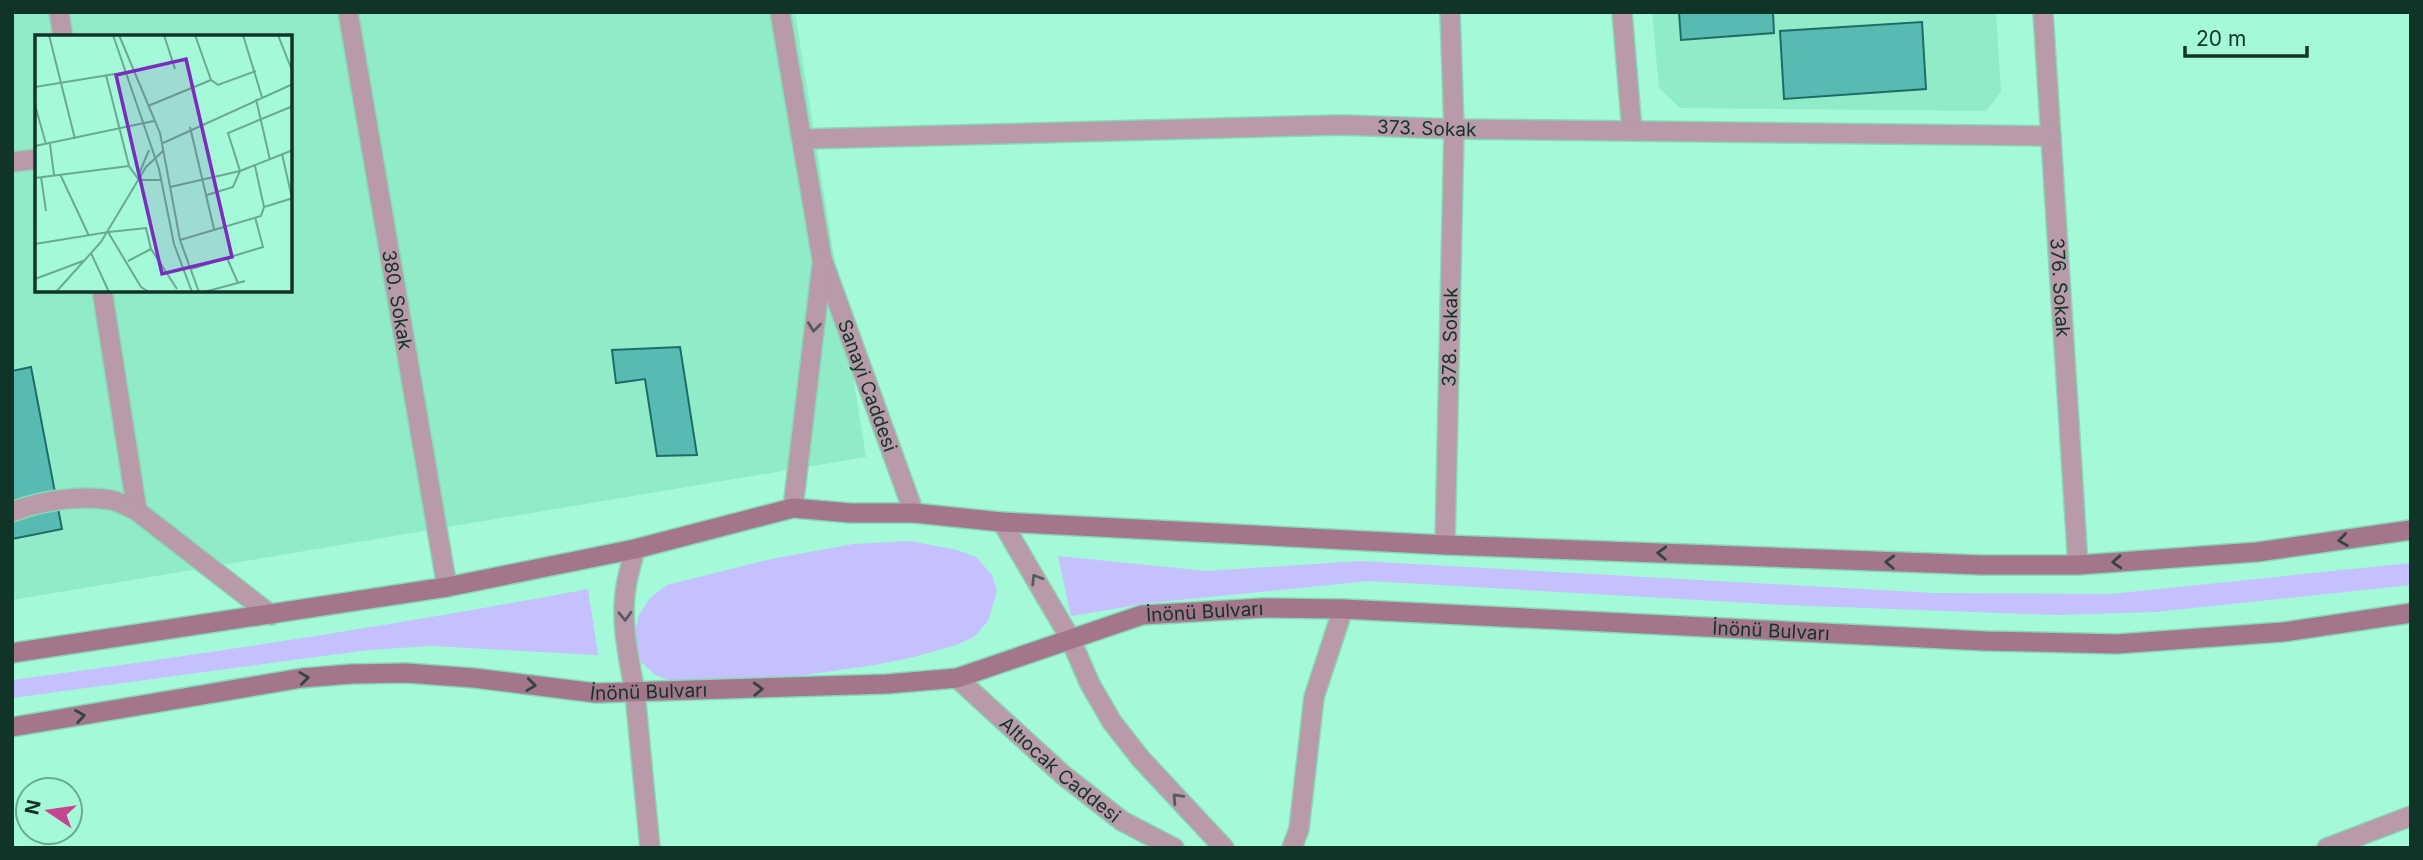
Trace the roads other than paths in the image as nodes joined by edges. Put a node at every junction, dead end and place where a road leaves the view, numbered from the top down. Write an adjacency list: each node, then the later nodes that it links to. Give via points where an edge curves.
1 (59, 12): 7 (street)
2 (348, 12): 25 (street, 380. Sokak)
3 (780, 12): 11 (street, Sanayi Caddesi)
4 (1450, 12): 8 (street, 378. Sokak)
5 (1622, 12): 9 (street)
6 (2043, 12): 10 (street, 376. Sokak)
7 (63, 35)
8 (1454, 129): 9 (street, 373. Sokak); 11 (street, 373. Sokak, via 1342,125); 22 (street, 378. Sokak)
9 (1632, 131): 10 (street, 373. Sokak)
10 (2051, 136): 24 (street, 376. Sokak)
11 (802, 139): 14 (street, Sanayi Caddesi)
12 (35, 159): 13 (street)
13 (12, 162)
14 (822, 259): 16 (street, Sanayi Caddesi, one-way to 16); 19 (street, Sanayi Caddesi)
15 (102, 292): 17 (street)
16 (793, 508): 19 (main road); 23 (main road)
17 (137, 511): 18 (street, via 113,501 84,498); 28 (street)
18 (12, 512)
19 (914, 513): 20 (main road)
20 (1002, 522): 22 (main road); 29 (street, one-way to 20)
21 (2411, 530): 24 (main road, one-way to 24, via 2257,552)
22 (1445, 545): 24 (main road, one-way to 22)
23 (635, 549): 25 (main road); 32 (street, one-way to 32, via 624,614)
24 (2078, 565)
25 (447, 587): 28 (main road)
26 (1343, 609): 27 (main road, İnönü Bulvarı, via 2118,645 2283,632); 29 (main road, İnönü Bulvarı, via 1142,615); 38 (street, via 1314,697 1299,829)
27 (2411, 613)
28 (271, 615): 30 (main road)
29 (1070, 638): 31 (main road, İnönü Bulvarı); 37 (street, one-way to 29, via 1112,722)
30 (12, 653)
31 (957, 678): 32 (main road, İnönü Bulvarı, one-way to 31); 36 (street, Altıocak Caddesi, via 1092,798 1122,821)
32 (635, 693): 33 (main road, İnönü Bulvarı, one-way to 32, via 302,678 351,674 406,673); 35 (street)
33 (12, 727)
34 (2411, 816): 39 (street)
35 (650, 848)
36 (1174, 848)
37 (1224, 848)
38 (1292, 848)
39 (2327, 848)

